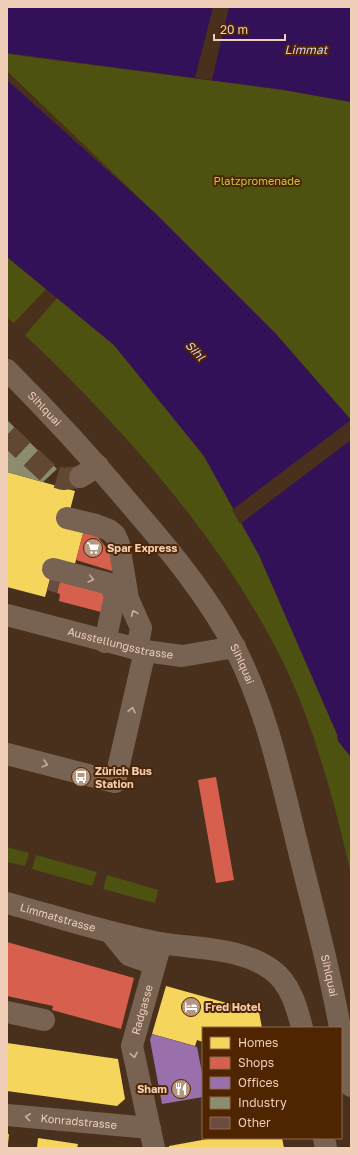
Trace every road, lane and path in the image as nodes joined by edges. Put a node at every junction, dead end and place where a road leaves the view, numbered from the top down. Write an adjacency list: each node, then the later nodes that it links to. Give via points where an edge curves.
1 (7, 370): 6 (street, Sihlquai, via 69,433 89,472 167,548 200,592)
2 (67, 518): 7 (street, one-way to 2, via 141,628 128,599 119,544 115,535 96,525)
3 (53, 569): 5 (street, one-way to 5, via 110,584 115,596)
4 (7, 615): 5 (street, Ausstellungsstrasse)
5 (105, 642): 7 (street, Ausstellungsstrasse)
6 (234, 647): 7 (street, Ausstellungsstrasse, via 182,656); 16 (street, Sihlquai, via 252,687 275,754 321,938)
7 (141, 651): 8 (street, one-way to 7, via 115,782)
8 (7, 754)
9 (7, 903): 10 (street, Limmatstrasse)
10 (110, 932): 11 (street, Limmatstrasse); 12 (street, Limmatstrasse, via 129,955)
11 (168, 944): 12 (street, Radgasse); 15 (street, Limmatstrasse, via 235,954 256,960 273,971 286,985 295,1003)
12 (155, 964): 20 (street, Radgasse, one-way to 20, via 132,1046)
13 (7, 1012): 14 (street)
14 (44, 1020)
15 (302, 1027)
16 (340, 1027)
17 (342, 1038): 18 (street)
18 (351, 1086)
19 (7, 1115): 20 (street, Konradstrasse, one-way to 19)
20 (152, 1138)

